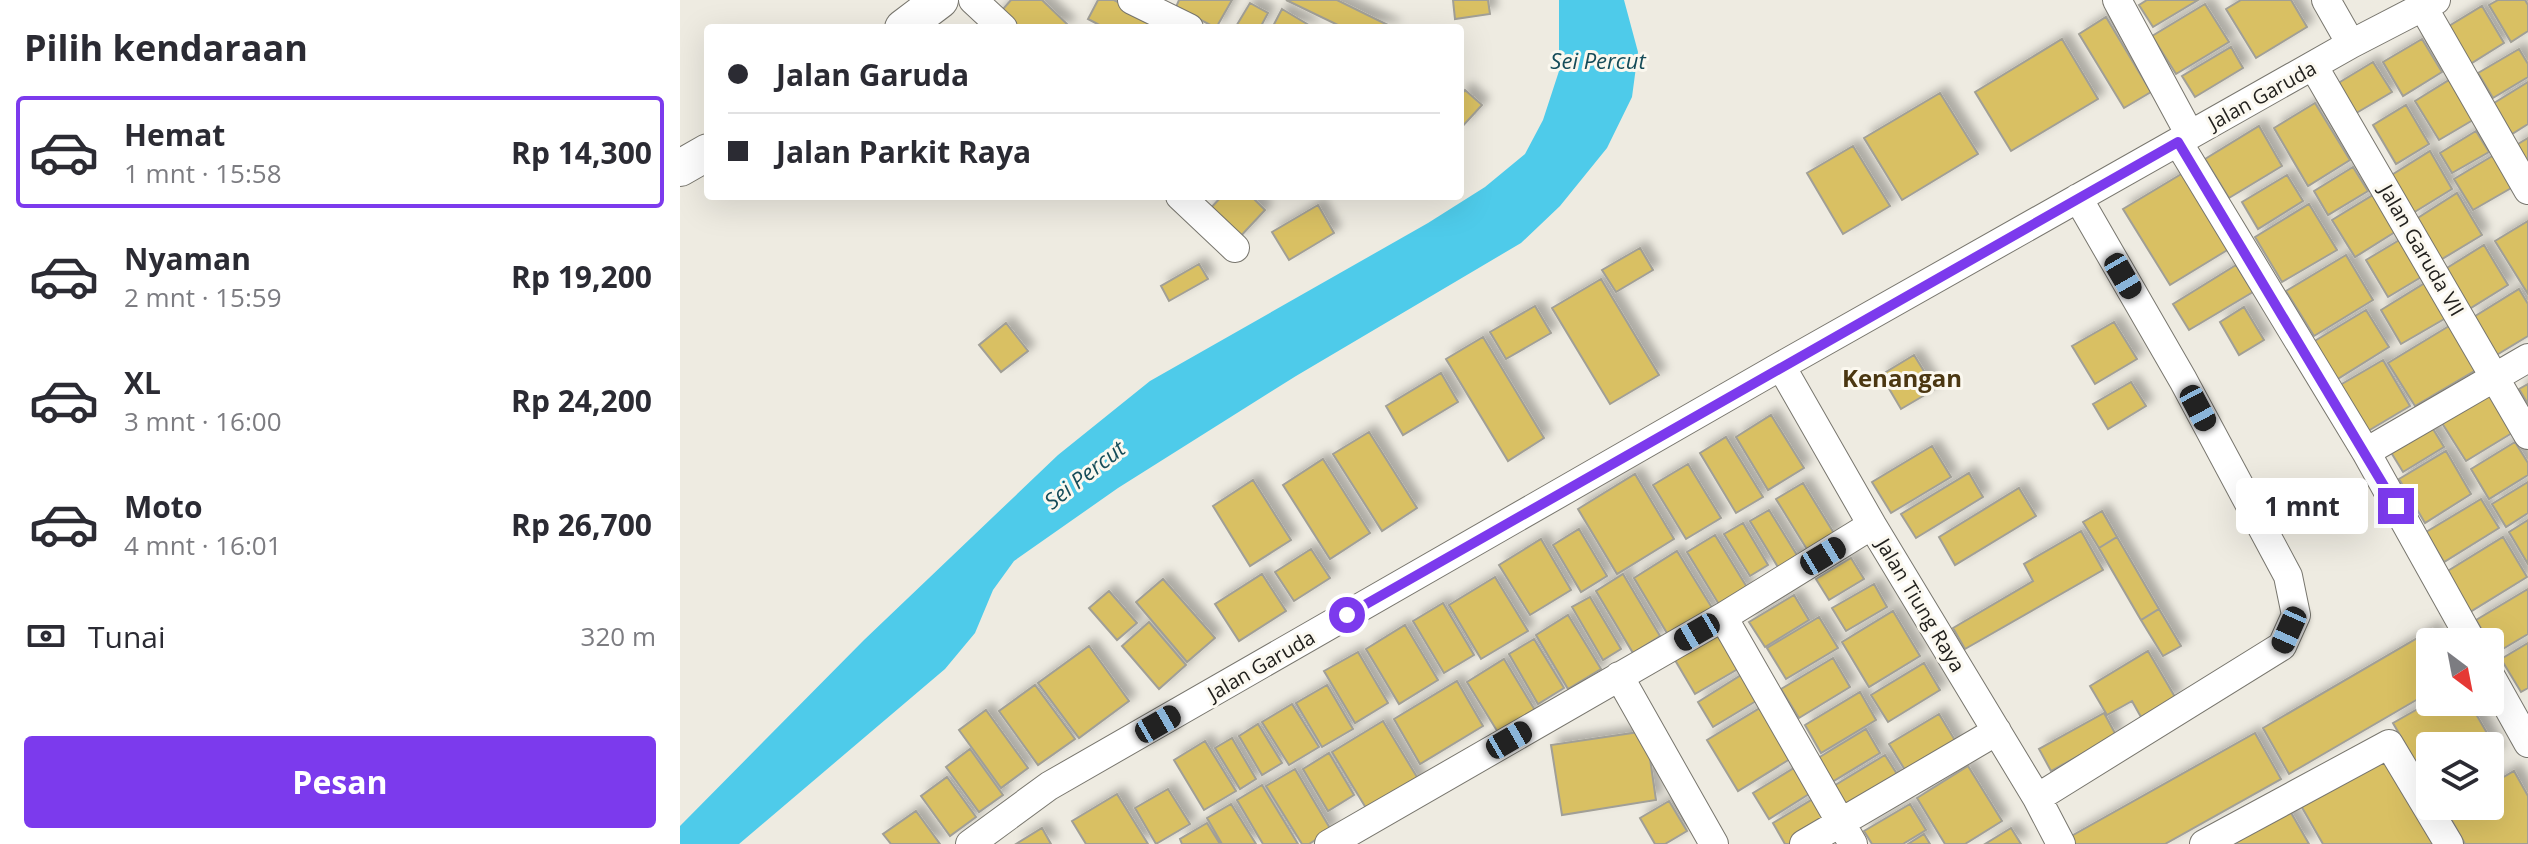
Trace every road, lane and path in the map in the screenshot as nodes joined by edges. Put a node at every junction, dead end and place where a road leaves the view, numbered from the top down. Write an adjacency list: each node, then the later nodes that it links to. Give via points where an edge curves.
1 (940, 0): 7 (main road)
2 (973, 0): 8 (street)
3 (1132, 0): 9 (street)
4 (2117, 0): 12 (street)
5 (2326, 0): 10 (street)
6 (2430, 4): 10 (street, Jalan Garuda); 15 (street)
7 (908, 24)
8 (999, 24)
9 (1181, 24)
10 (2351, 44): 11 (street, Jalan Garuda)
11 (2314, 67): 12 (street, Jalan Garuda); 21 (street, Jalan Garuda VII)
12 (2184, 138): 16 (street, Jalan Garuda); 23 (street)
13 (704, 154): 14 (main road)
14 (680, 168)
15 (2528, 190)
16 (2078, 198): 20 (street, Jalan Garuda); 31 (street, via 2288,576 2296,615 2282,646)
17 (1184, 200): 18 (street)
18 (1235, 248)
19 (2528, 358): 21 (street)
20 (1781, 366): 24 (street, Jalan Tiung Raya); 34 (street, Jalan Garuda, via 1049,786)
21 (2496, 377): 22 (street, Jalan Garuda VII); 23 (street)
22 (2528, 435)
23 (2366, 452): 26 (street)
24 (1872, 525): 25 (street); 29 (street, Jalan Tiung Raya)
25 (1723, 617): 27 (street); 32 (street)
26 (2464, 628)
27 (1619, 676): 33 (street); 35 (street)
28 (2504, 700): 30 (street)
29 (1997, 731): 31 (street, Jalan Tiung Raya); 32 (street)
30 (2528, 743)
31 (2037, 798): 37 (street, Jalan Tiung Raya)
32 (1847, 833): 36 (street)
33 (1341, 841)
34 (970, 844)
35 (1714, 844)
36 (1804, 844)
37 (2061, 844)
38 (2204, 844): 39 (street, via 2389,744)
39 (2449, 844)

